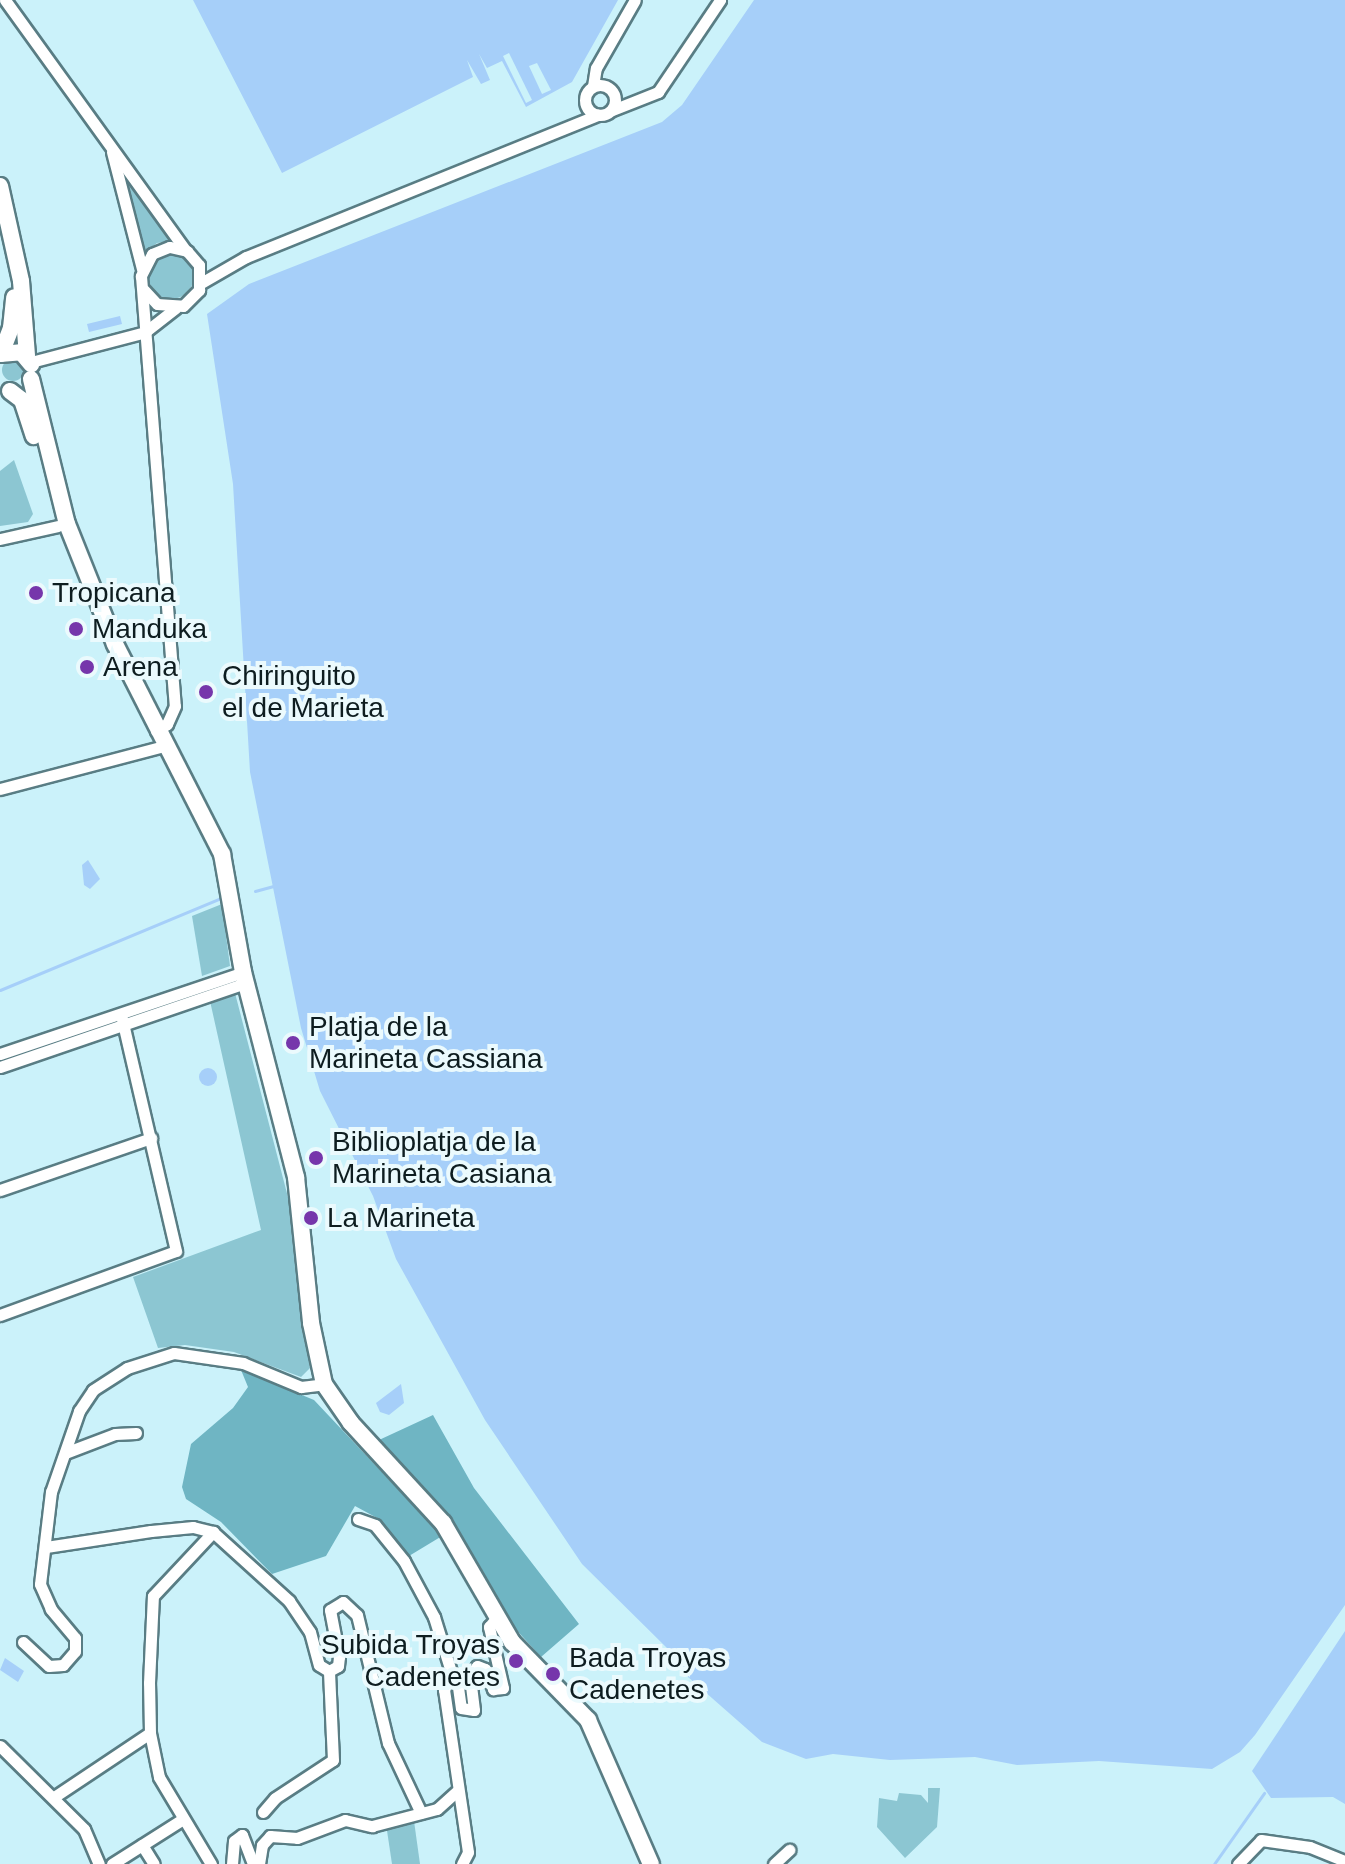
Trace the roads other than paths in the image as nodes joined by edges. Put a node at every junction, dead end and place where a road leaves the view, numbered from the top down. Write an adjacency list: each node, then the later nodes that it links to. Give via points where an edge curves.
1 (5, 0): 10 (street)
2 (635, 0): 4 (street, via 596,68)
3 (720, 0): 5 (street)
4 (593, 86): 6 (street, via 603,85); 7 (street)
5 (658, 92): 6 (street, via 636,98); 8 (street)
6 (613, 94): 8 (street)
7 (585, 104): 8 (street); 9 (street)
8 (604, 113): 9 (street)
9 (559, 131): 15 (street)
10 (110, 144): 12 (street); 16 (street)
11 (1, 197): 14 (street)
12 (187, 251): 13 (street); 16 (street, via 160,249)
13 (199, 265): 15 (street); 17 (street)
14 (16, 268): 21 (street, via 13,321); 22 (street)
15 (222, 268): 17 (street)
16 (142, 269): 18 (street)
17 (201, 283): 19 (street, via 195,297)
18 (144, 290): 19 (street, via 157,304); 20 (street)
19 (176, 308): 20 (street)
20 (145, 332): 22 (street); 27 (street, via 175,706)
21 (0, 354): 22 (street, via 14,350)
22 (30, 366): 23 (street); 26 (street, via 62,508)
23 (5, 389): 24 (street, via 27,409)
24 (58, 526): 25 (street); 26 (street)
25 (0, 539)
26 (90, 582): 27 (street)
27 (160, 738): 28 (street); 29 (street, via 219,845)
28 (3, 789)
29 (244, 978): 30 (street); 36 (street, via 296,1177 311,1323)
30 (122, 1019): 31 (street); 32 (street); 33 (street)
31 (0, 1054)
32 (0, 1067)
33 (151, 1138): 34 (street); 35 (street, via 175,1253)
34 (0, 1190)
35 (0, 1315)
36 (324, 1384): 38 (street, via 301,1387 214,1356 157,1356 127,1368 89,1394); 42 (street, via 351,1423 443,1523)
37 (136, 1433): 38 (street, via 115,1434)
38 (65, 1453): 41 (street, via 48,1506)
39 (358, 1519): 45 (street, via 381,1531 411,1572 434,1617)
40 (213, 1532): 41 (street, via 193,1527); 44 (street, via 289,1601 310,1632 319,1665); 46 (street, via 153,1596)
41 (46, 1547): 43 (street, via 40,1584 51,1609 75,1638 75,1651 63,1665 49,1666)
42 (497, 1617): 45 (street, via 489,1627 503,1688 493,1689 481,1666 473,1668 475,1708 468,1712 461,1708 460,1685); 63 (street, via 528,1660 588,1720)
43 (23, 1642)
44 (329, 1671): 50 (street, via 333,1760 275,1798); 51 (street, via 339,1663 330,1610 336,1603 347,1603 357,1615 388,1743)
45 (453, 1678): 48 (street, via 445,1684 442,1700)
46 (150, 1733): 49 (street); 52 (street, via 159,1777)
47 (0, 1746): 49 (street)
48 (456, 1792): 51 (street, via 450,1802); 62 (street, via 468,1852)
49 (54, 1797): 56 (street, via 84,1829)
50 (263, 1812)
51 (421, 1813): 61 (street, via 372,1826 338,1821 297,1838 270,1836)
52 (183, 1819): 53 (street); 59 (street)
53 (142, 1845): 57 (street); 58 (street)
54 (789, 1850): 64 (street)
55 (1345, 1861): 65 (street, via 1310,1847 1261,1840)
56 (99, 1864)
57 (112, 1864)
58 (154, 1864)
59 (211, 1864)
60 (232, 1864): 61 (street, via 234,1841 242,1835)
61 (256, 1864)
62 (462, 1864)
63 (651, 1864)
64 (774, 1864)
65 (1238, 1864)

